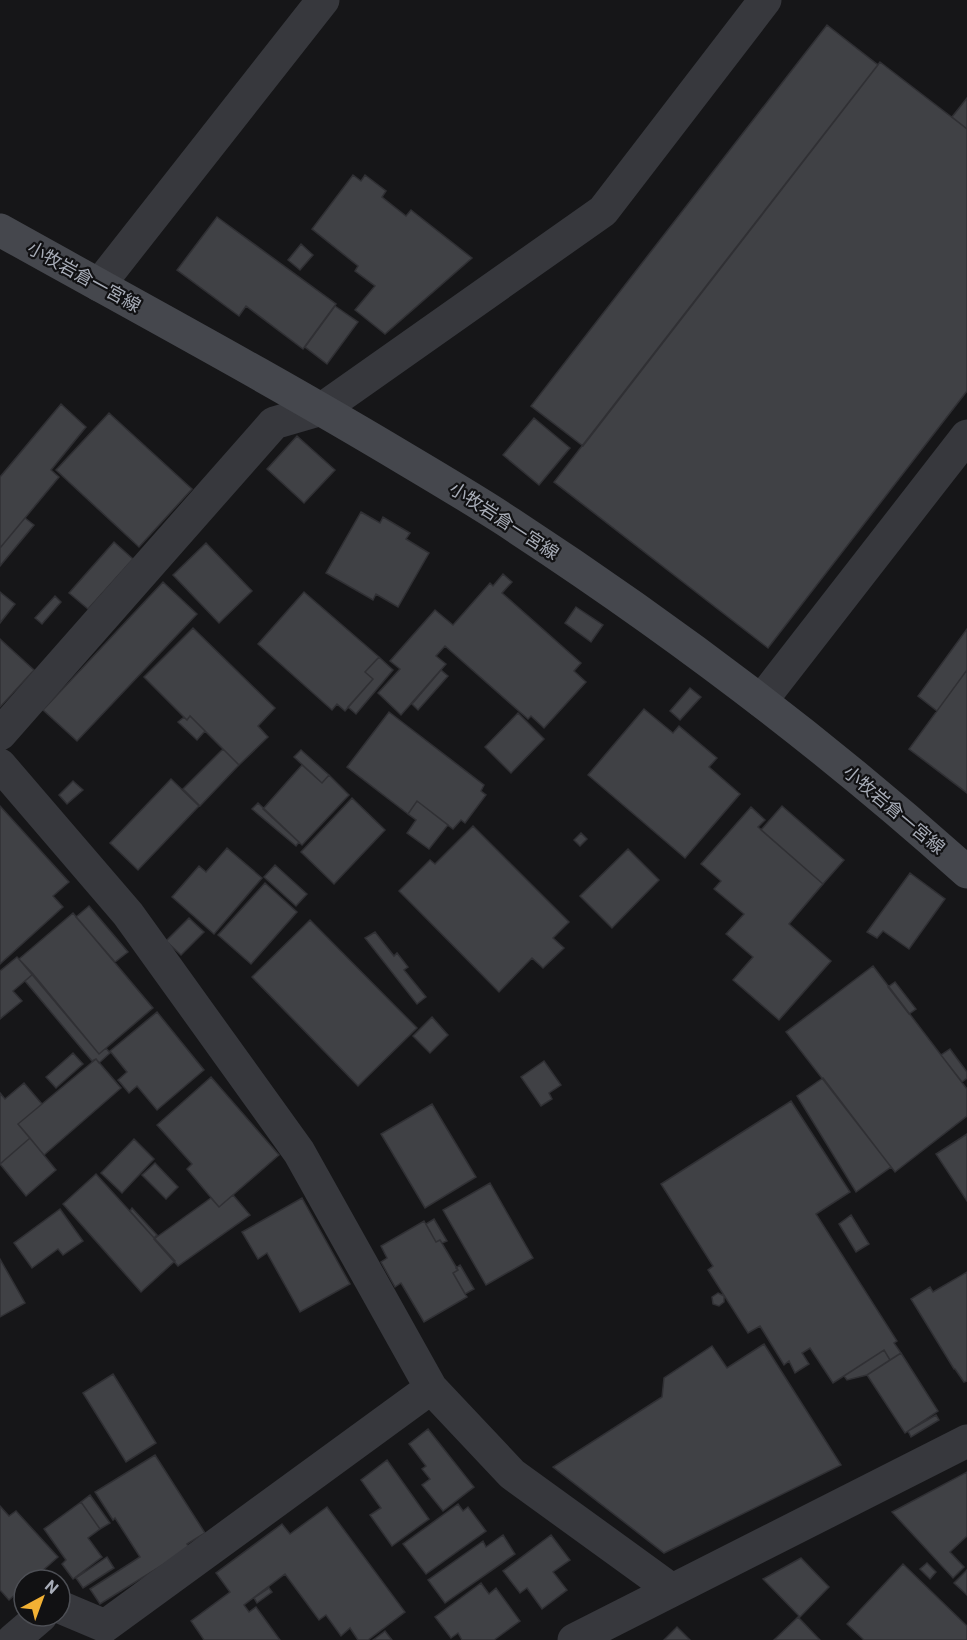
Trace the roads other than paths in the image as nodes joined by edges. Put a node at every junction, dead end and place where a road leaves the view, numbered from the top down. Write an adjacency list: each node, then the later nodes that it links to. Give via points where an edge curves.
1 (323, 0): 4 (street)
2 (765, 0): 5 (street, via 603,211)
3 (0, 230): 4 (main road, 小牧岩倉一宮線)
4 (99, 285): 5 (main road, 小牧岩倉一宮線)
5 (322, 409): 7 (main road, 小牧岩倉一宮線, via 501,517 654,621); 8 (street, via 274,423)
6 (967, 436): 7 (street)
7 (761, 701): 10 (main road, 小牧岩倉一宮線, via 908,818)
8 (0, 734)
9 (0, 765): 11 (street, via 128,914 299,1152)
10 (967, 872)
11 (431, 1388): 13 (street, via 512,1474); 14 (street, via 105,1626)
12 (967, 1440): 13 (street)
13 (672, 1590): 17 (street)
14 (72, 1612)
15 (27, 1628): 16 (street)
16 (13, 1640)
17 (574, 1640)

